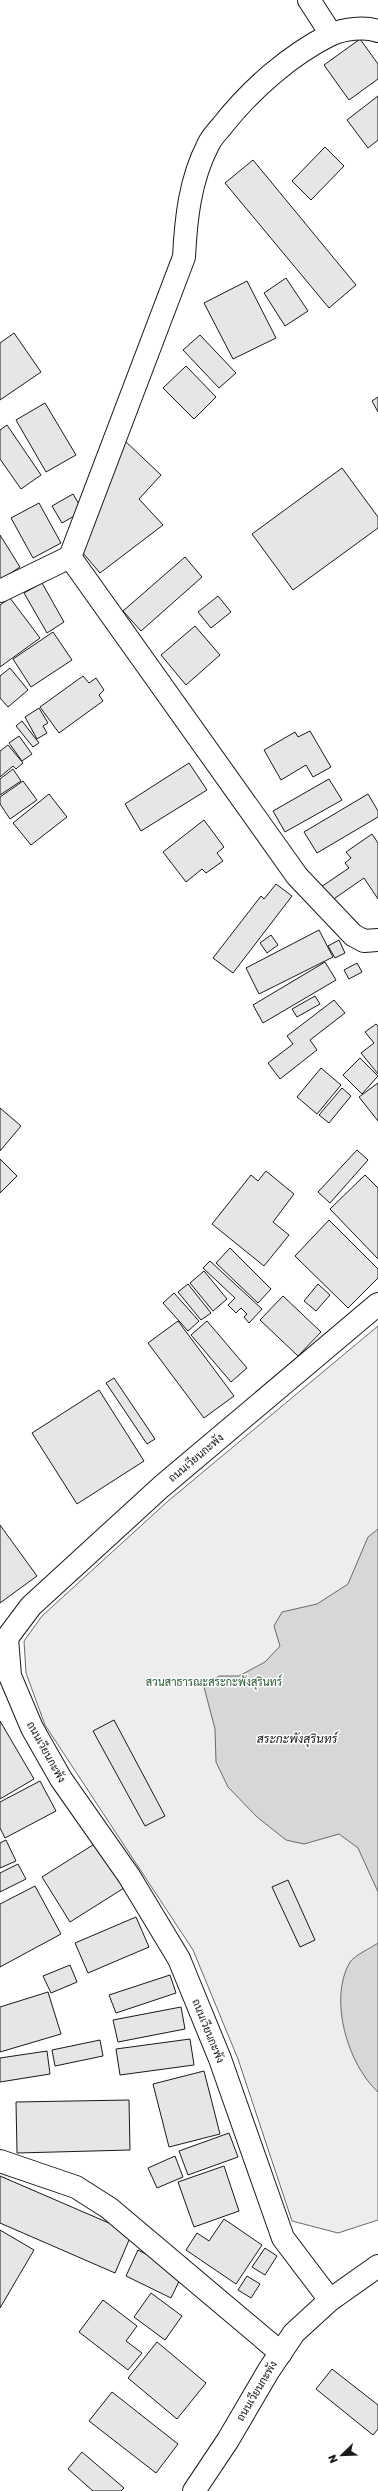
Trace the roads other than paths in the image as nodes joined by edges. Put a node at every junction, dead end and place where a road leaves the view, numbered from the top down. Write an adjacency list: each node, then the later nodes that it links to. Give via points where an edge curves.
1 (309, 0): 3 (street)
2 (378, 31): 3 (street, via 353,29)
3 (331, 34): 4 (street, via 273,73 240,103 208,144 192,186 186,220 184,257)
4 (70, 557): 5 (street); 6 (street, via 297,876 352,935 364,941)
5 (0, 591)
6 (378, 940)
7 (378, 1304): 8 (street, ถนนเวียนกะพัง, via 156,1492 31,1606)
8 (4, 1637): 11 (street, ถนนเวียนกะพัง, via 10,1676 32,1728 61,1779 129,1876 179,1959 220,2058 283,2238)
9 (0, 2161): 12 (street, via 76,2187 108,2208)
10 (378, 2266): 11 (street, ถนนเวียนกะพัง)
11 (330, 2300): 12 (street, ถนนเวียนกะพัง, via 294,2333)
12 (280, 2353): 13 (street, ถนนเวียนกะพัง)
13 (194, 2491)

